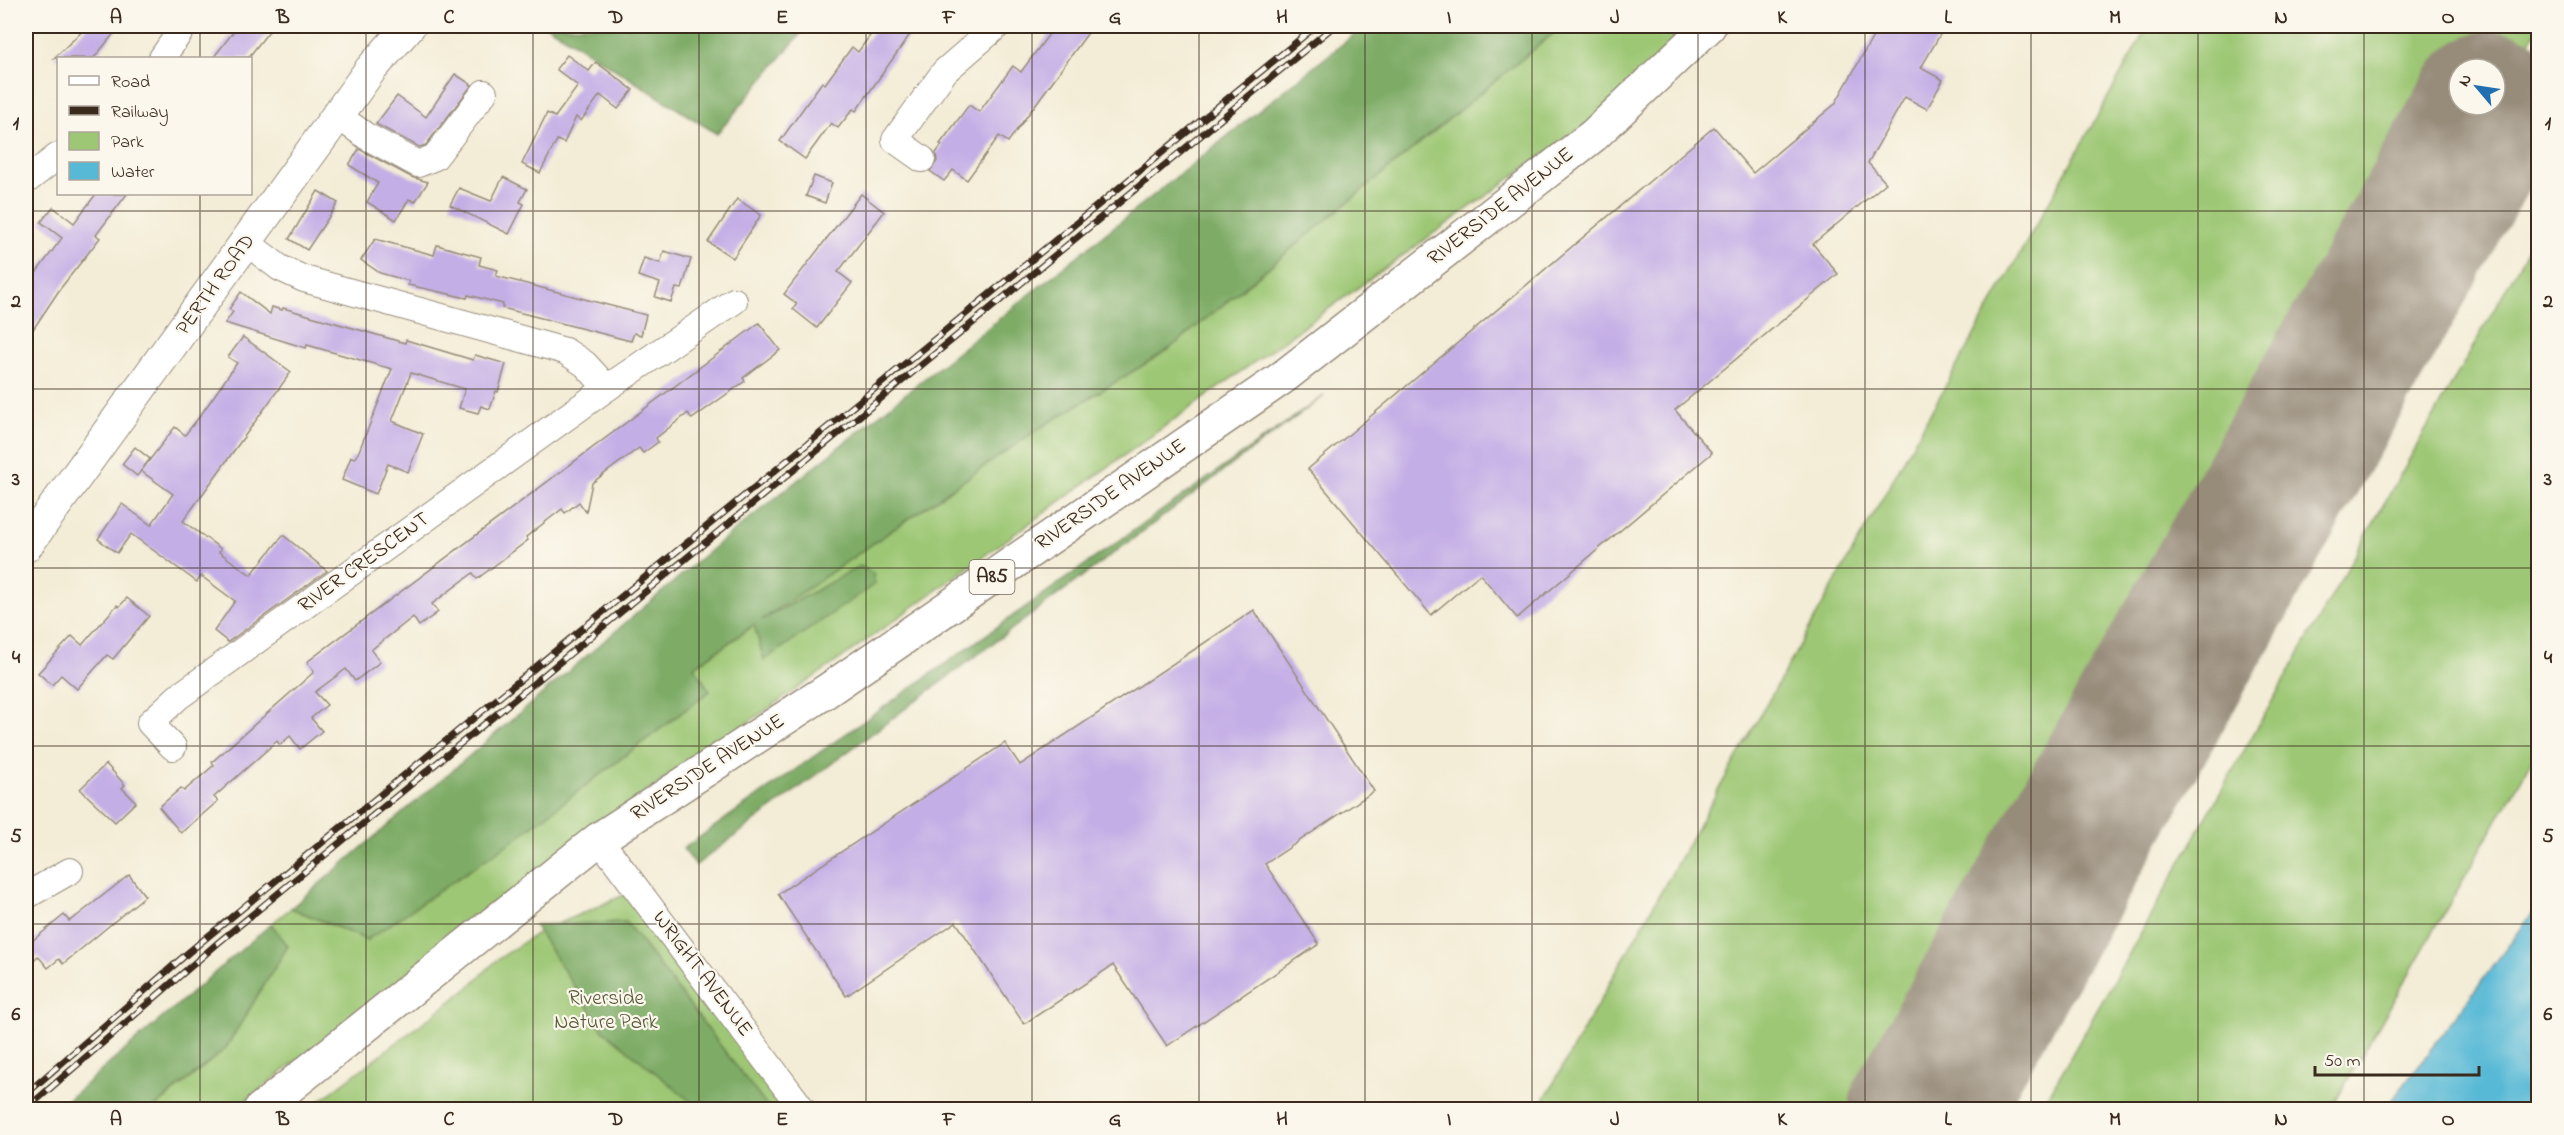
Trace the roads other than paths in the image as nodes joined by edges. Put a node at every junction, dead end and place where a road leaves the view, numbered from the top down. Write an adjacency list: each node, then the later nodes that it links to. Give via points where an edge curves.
1 (184, 26): 5 (street)
2 (409, 26): 7 (street, PERTH ROAD, via 371,69)
3 (996, 26): 9 (street, via 945,71 895,140)
4 (1709, 26): 16 (main road, RIVERSIDE AVENUE / A85, via 1594,135 1282,378 825,692)
5 (163, 57)
6 (484, 93): 7 (street, via 435,157 418,165)
7 (338, 116): 11 (street, PERTH ROAD)
8 (57, 157): 10 (street)
9 (922, 159)
10 (26, 181)
11 (246, 242): 13 (street, via 280,268 304,279 565,351 585,364); 14 (street, PERTH ROAD)
12 (734, 301): 13 (street, RIVER CRESCENT)
13 (607, 388): 15 (street, RIVER CRESCENT, via 178,697 150,723)
14 (26, 546)
15 (173, 747)
16 (599, 839): 19 (main road, RIVERSIDE AVENUE / A85); 20 (street, WRIGHT AVENUE)
17 (70, 871): 18 (street)
18 (26, 895)
19 (260, 1110)
20 (803, 1110)

